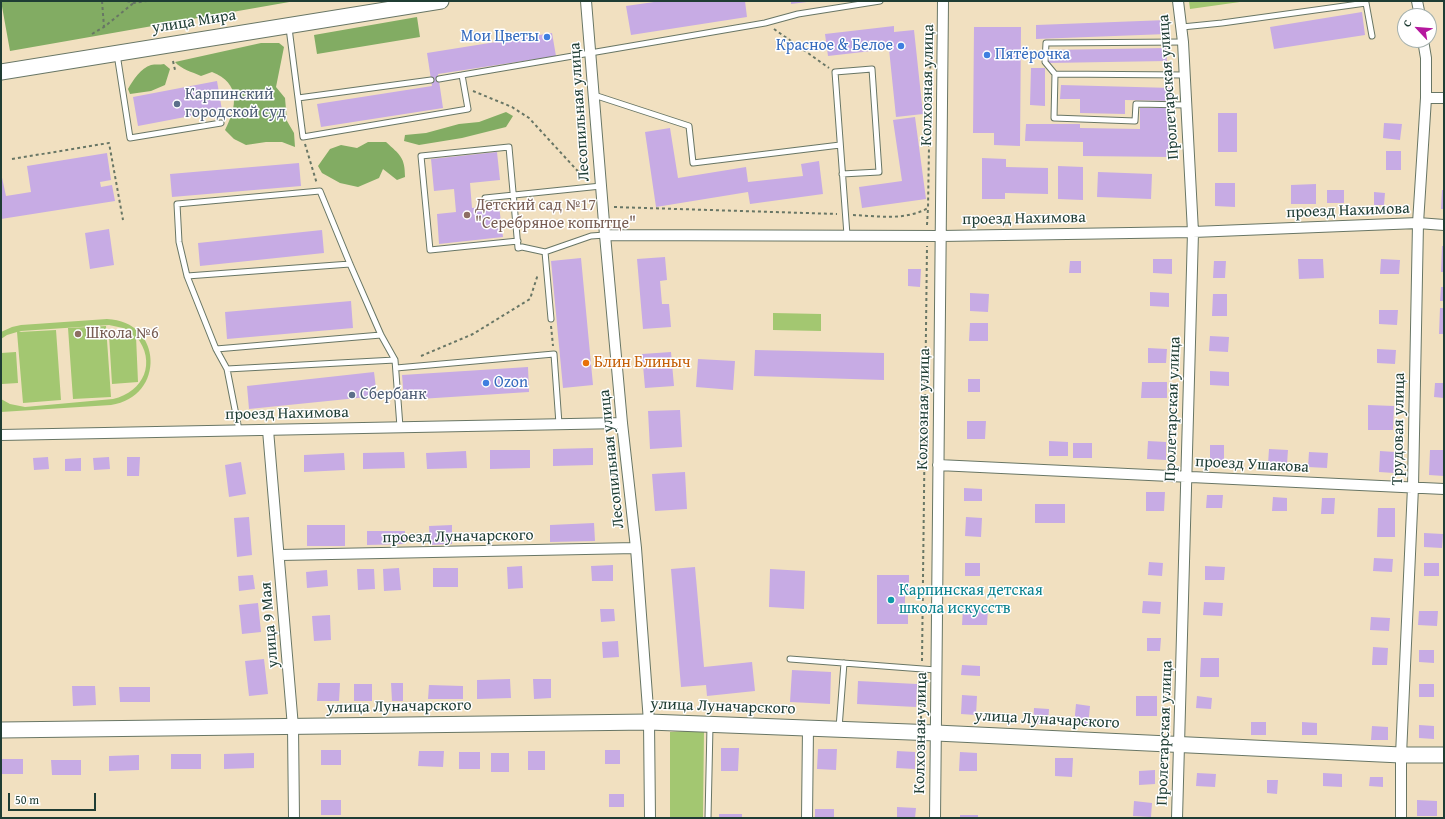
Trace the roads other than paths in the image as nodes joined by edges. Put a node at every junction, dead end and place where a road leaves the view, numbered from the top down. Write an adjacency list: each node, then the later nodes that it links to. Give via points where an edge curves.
1 (441, 1): 6 (street, улица Мира)
2 (586, 1): 12 (street, Лесопильная улица)
3 (880, 1): 12 (lane)
4 (944, 1): 35 (street, Колхозная улица)
5 (1178, 1): 7 (street, Пролетарская улица)
6 (289, 26): 11 (street, улица Мира); 20 (lane)
7 (1182, 27): 8 (lane, via 1222,24 1366,3); 9 (street, Пролетарская улица)
8 (1372, 36)
9 (1183, 42): 14 (lane, via 1046,43 1045,62); 15 (street, Пролетарская улица)
10 (1424, 48): 21 (street, Трудовая улица)
11 (117, 53): 13 (street, улица Мира); 24 (lane, via 130,138)
12 (590, 54): 16 (lane); 19 (street, Лесопильная улица)
13 (1, 72)
14 (1055, 74): 15 (lane); 23 (lane, via 1054,118 1135,120 1136,104)
15 (1185, 75): 23 (street, Пролетарская улица)
16 (462, 76): 17 (lane); 20 (lane, via 468,109 303,138)
17 (439, 79)
18 (431, 80): 20 (lane)
19 (593, 94): 25 (lane, via 689,126 693,163); 27 (street, Лесопильная улица)
20 (298, 98)
21 (1426, 98): 22 (street); 30 (street, Трудовая улица)
22 (1444, 98)
23 (1186, 105): 32 (street, Пролетарская улица)
24 (221, 123)
25 (840, 145): 26 (lane); 26 (lane, via 835,72 872,69 880,172)
26 (842, 174): 34 (lane)
27 (600, 186): 28 (lane); 33 (street, Лесопильная улица)
28 (514, 195): 29 (lane); 36 (lane); 36 (lane, via 509,147 421,156 430,250)
29 (485, 198)
30 (1418, 224): 31 (street, проезд Нахимова); 32 (street, проезд Нахимова); 54 (street, Трудовая улица)
31 (1444, 225)
32 (1193, 232): 35 (street, проезд Нахимова); 53 (street, Пролетарская улица)
33 (604, 235): 34 (street, проезд Нахимова); 37 (lane, via 591,236); 46 (street, Лесопильная улица)
34 (847, 235): 35 (street, проезд Нахимова)
35 (941, 236): 52 (street, Колхозная улица)
36 (518, 241): 37 (lane, via 518,248)
37 (546, 252): 40 (lane)
38 (350, 264): 39 (lane); 39 (lane, via 320,191 177,204 179,242); 41 (lane)
39 (187, 276): 42 (lane)
40 (551, 319)
41 (381, 335): 42 (lane); 43 (lane)
42 (216, 349): 45 (lane)
43 (395, 360): 44 (lane); 45 (lane)
44 (396, 368): 47 (lane, via 554,354); 48 (lane)
45 (227, 369): 49 (lane)
46 (622, 423): 47 (street, проезд Нахимова); 56 (street, Лесопильная улица)
47 (559, 424): 48 (street, проезд Нахимова)
48 (400, 427): 50 (street, проезд Нахимова)
49 (239, 430): 50 (street, проезд Нахимова); 51 (street, проезд Нахимова)
50 (268, 430): 57 (street, улица 9 Мая)
51 (1, 434)
52 (938, 465): 53 (street, проезд Ушакова); 60 (street, Колхозная улица)
53 (1186, 476): 54 (street, проезд Ушакова); 68 (street, Пролетарская улица)
54 (1413, 487): 55 (street, проезд Ушакова); 69 (street, Трудовая улица)
55 (1444, 489)
56 (636, 548): 57 (street, проезд Луначарского); 61 (street, Лесопильная улица)
57 (280, 555): 63 (street, улица 9 Мая)
58 (790, 659): 59 (lane)
59 (844, 663): 60 (lane); 65 (lane)
60 (936, 670): 67 (street, Колхозная улица)
61 (649, 722): 62 (street, улица Луначарского); 63 (street, улица Луначарского); 72 (street, Лесопильная улица)
62 (710, 725): 64 (street, улица Луначарского); 73 (lane)
63 (293, 727): 66 (street, улица Луначарского); 71 (street, улица 9 Мая)
64 (808, 728): 65 (street, улица Луначарского); 74 (street)
65 (839, 729): 67 (street, улица Луначарского)
66 (1, 730)
67 (928, 732): 68 (street, улица Луначарского); 75 (street, Колхозная улица)
68 (1180, 745): 69 (street, улица Луначарского); 76 (street, Пролетарская улица)
69 (1401, 755): 70 (street, улица Луначарского); 77 (street, Трудовая улица)
70 (1444, 755)
71 (294, 818)
72 (650, 818)
73 (708, 818)
74 (807, 818)
75 (935, 818)
76 (1177, 818)
77 (1401, 818)

